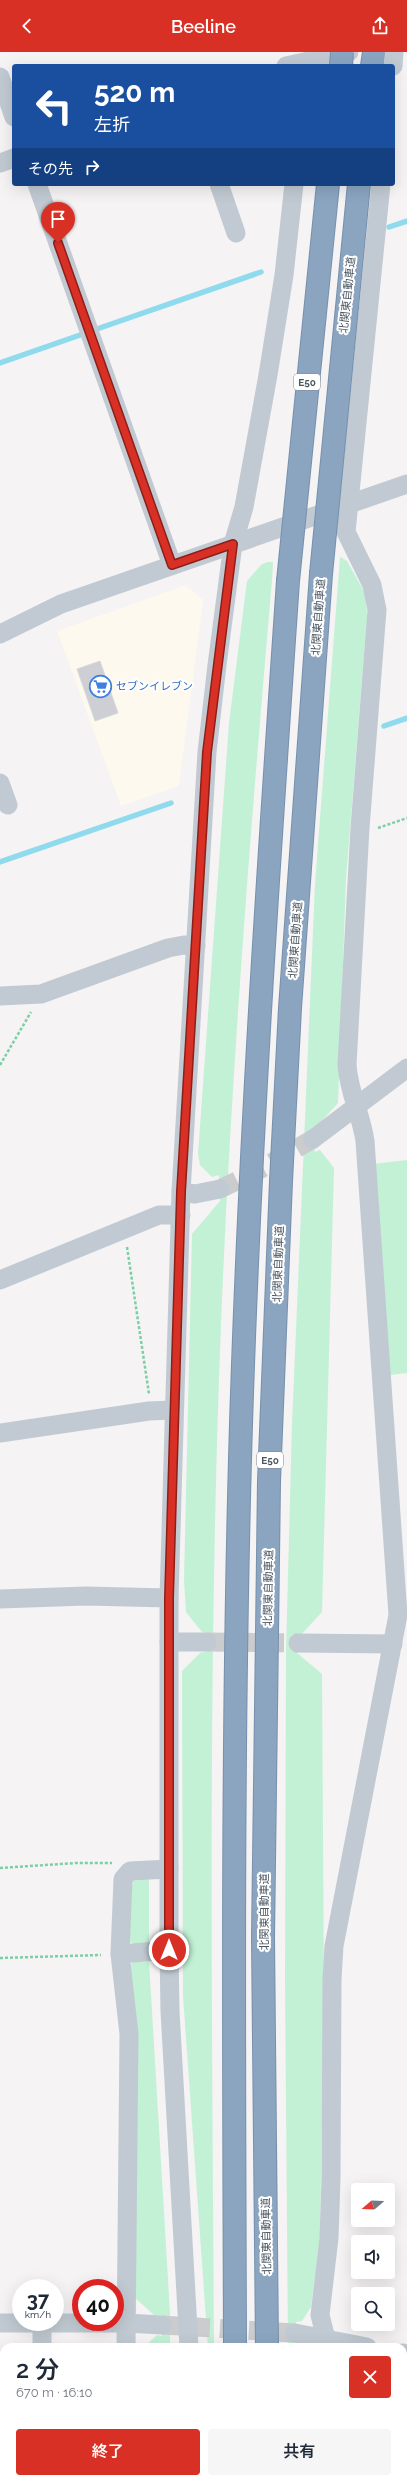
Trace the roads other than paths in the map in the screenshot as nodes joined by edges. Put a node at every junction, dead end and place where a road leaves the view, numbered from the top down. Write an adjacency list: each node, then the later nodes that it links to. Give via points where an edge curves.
1 (342, 52): 7 (highway, bridge)
2 (349, 52): 5 (street)
3 (374, 52): 8 (highway)
4 (394, 52): 9 (street)
5 (306, 60): 6 (street)
6 (293, 64)
7 (341, 64)
8 (372, 64)
9 (392, 64)
10 (0, 77): 11 (street)
11 (12, 111)
12 (12, 159): 13 (street)
13 (0, 163)
14 (38, 186): 24 (street)
15 (220, 186): 20 (street)
16 (294, 186): 23 (street, via 284,275 268,375 244,507)
17 (328, 186): 58 (highway, E50, bridge, via 288,581 249,1193 240,1446 233,1832)
18 (359, 186): 59 (highway, 北関東自動車道 / E50, bridge, via 321,574 290,1008 281,1181 269,1481 263,1938)
19 (381, 186): 22 (street)
20 (236, 233)
21 (407, 484): 22 (street)
22 (348, 505): 23 (street); 31 (street, via 346,532 377,600 360,828 347,1065 349,1086)
23 (233, 544): 24 (street); 28 (street, via 207,752)
24 (172, 565): 25 (street, via 61,604)
25 (0, 634)
26 (0, 783): 27 (street)
27 (8, 805)
28 (196, 946): 29 (street, via 168,948 41,994); 34 (street)
29 (0, 996)
30 (407, 1068): 31 (street)
31 (355, 1106): 32 (street); 44 (street, via 362,1123 365,1141 381,1352 398,1615)
32 (313, 1139)
33 (220, 1190): 34 (street, via 195,1194)
34 (181, 1192): 35 (street)
35 (181, 1215): 36 (street, via 158,1215); 37 (street)
36 (0, 1280)
37 (174, 1410): 38 (street, via 154,1410); 39 (street)
38 (0, 1433)
39 (169, 1598): 40 (street, via 86,1596); 41 (street)
40 (0, 1599)
41 (169, 1642): 42 (street); 45 (street)
42 (207, 1642)
43 (298, 1643): 44 (street)
44 (393, 1644): 60 (street, via 334,1946 331,2201 320,2315)
45 (169, 1869): 46 (street); 47 (street, via 130,1870 123,1879)
46 (169, 1950): 47 (street); 57 (street, via 170,2011)
47 (120, 1954): 48 (street, via 129,2034)
48 (126, 2322): 51 (street); 52 (street); 56 (street)
49 (0, 2323): 50 (street)
50 (12, 2323)
51 (64, 2323)
52 (162, 2325)
53 (42, 2331): 55 (street)
54 (295, 2333): 60 (street)
55 (42, 2343)
56 (126, 2343)
57 (189, 2343)
58 (235, 2343)
59 (267, 2343)
60 (327, 2343)

